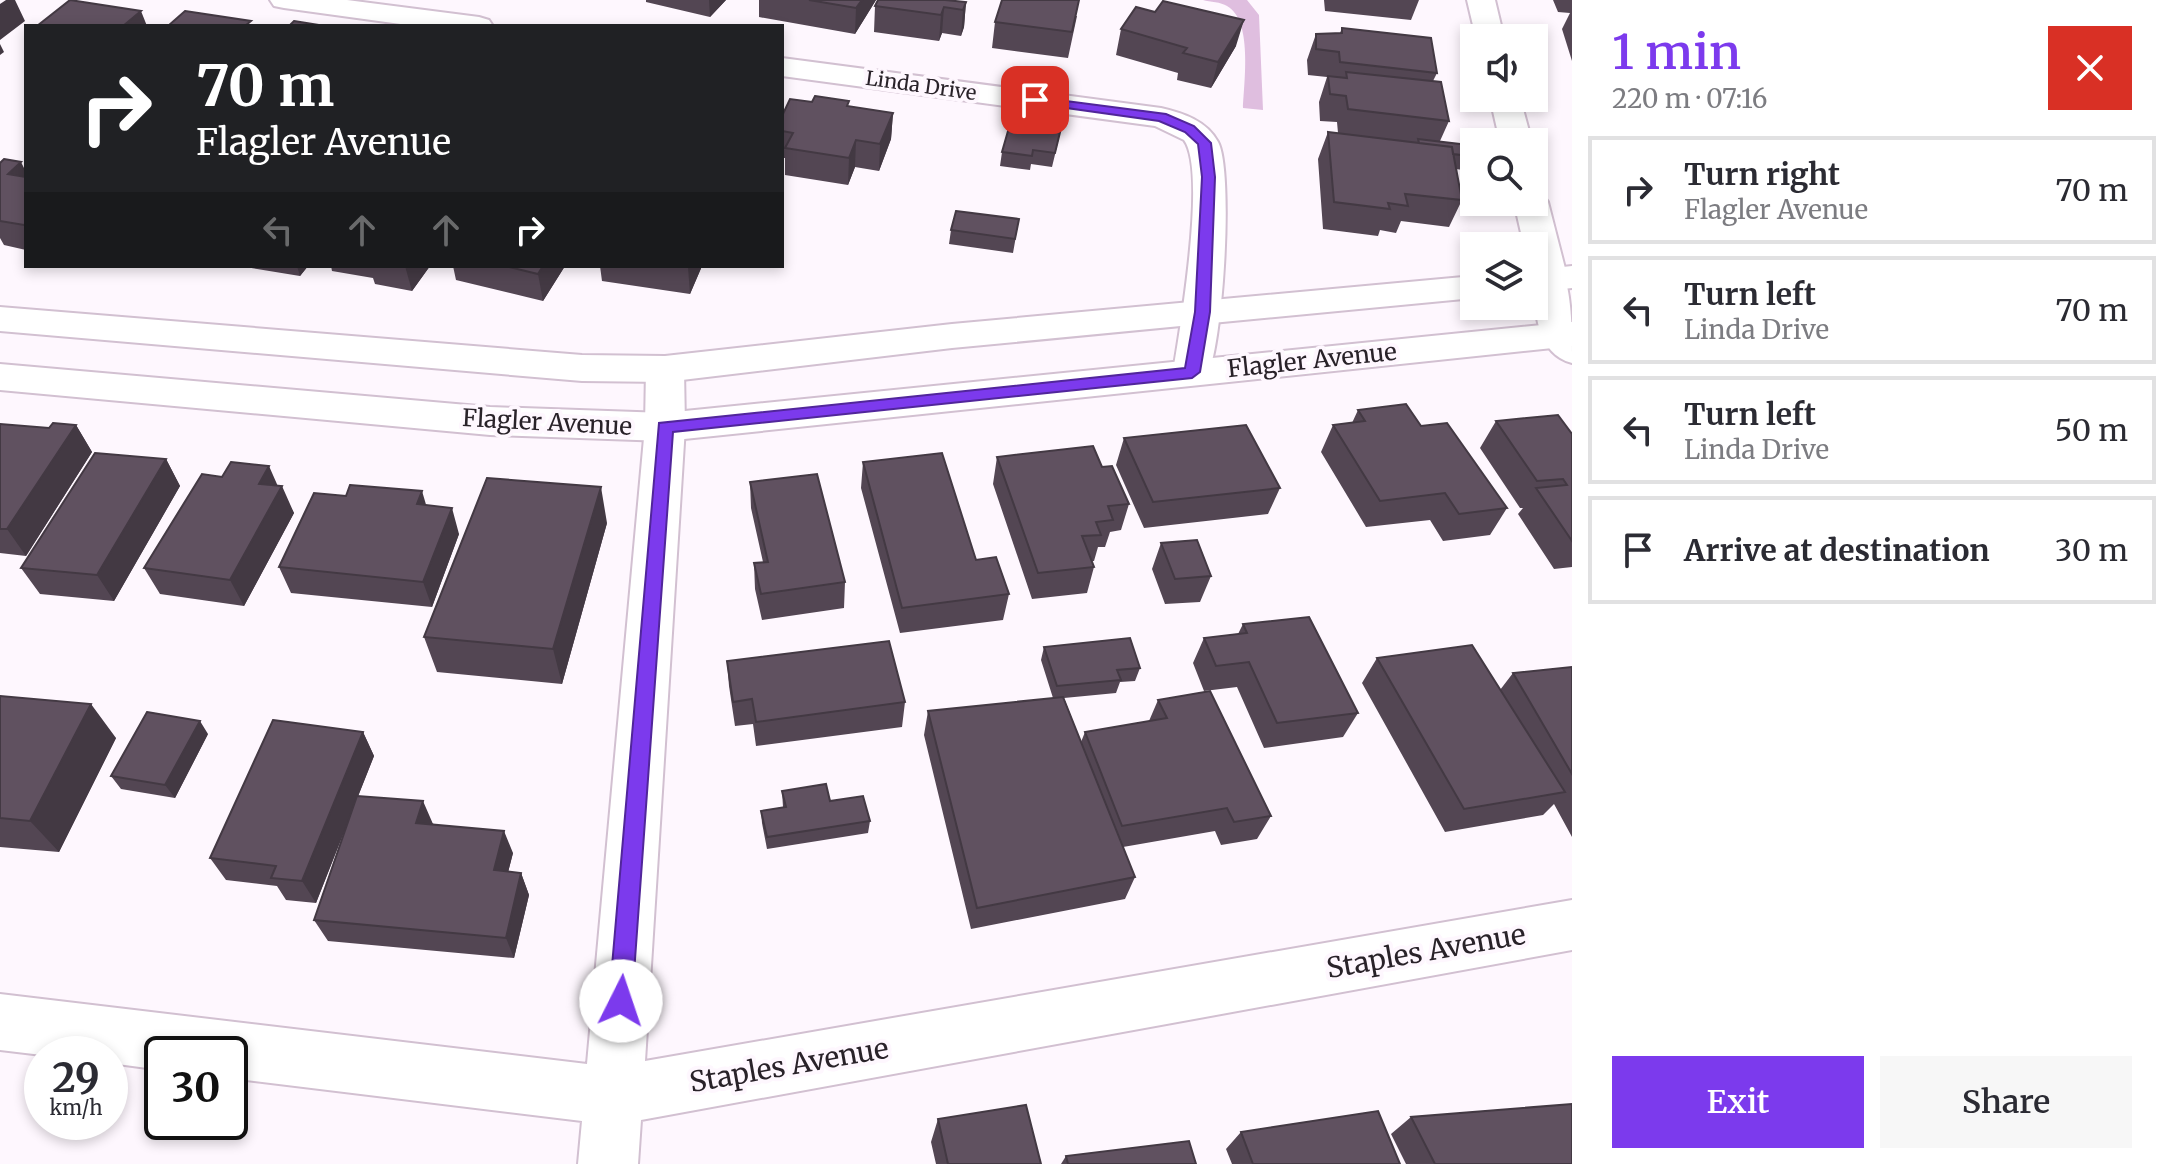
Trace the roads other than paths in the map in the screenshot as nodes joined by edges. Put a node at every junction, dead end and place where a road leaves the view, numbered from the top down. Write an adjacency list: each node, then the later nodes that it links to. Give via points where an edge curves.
1 (284, 0): 3 (street)
2 (1481, 0): 4 (street)
3 (464, 24)
4 (1487, 24)
5 (784, 67): 9 (street, Linda Drive, via 1161,117 1190,129 1204,143 1208,177)
6 (1535, 216): 7 (street)
7 (1552, 279): 11 (street)
8 (1460, 288): 9 (street)
9 (1203, 312): 12 (street); 13 (street, Linda Drive)
10 (0, 319): 12 (street, via 554,366)
11 (1568, 340): 13 (street, Flagler Avenue)
12 (665, 369): 15 (street)
13 (1192, 372): 15 (street, Flagler Avenue)
14 (0, 377): 15 (street, Flagler Avenue, via 490,421)
15 (665, 427): 18 (street)
16 (1572, 925): 18 (street, Staples Avenue)
17 (0, 1022): 18 (street, Staples Avenue)
18 (613, 1096): 19 (street)
19 (608, 1164)

